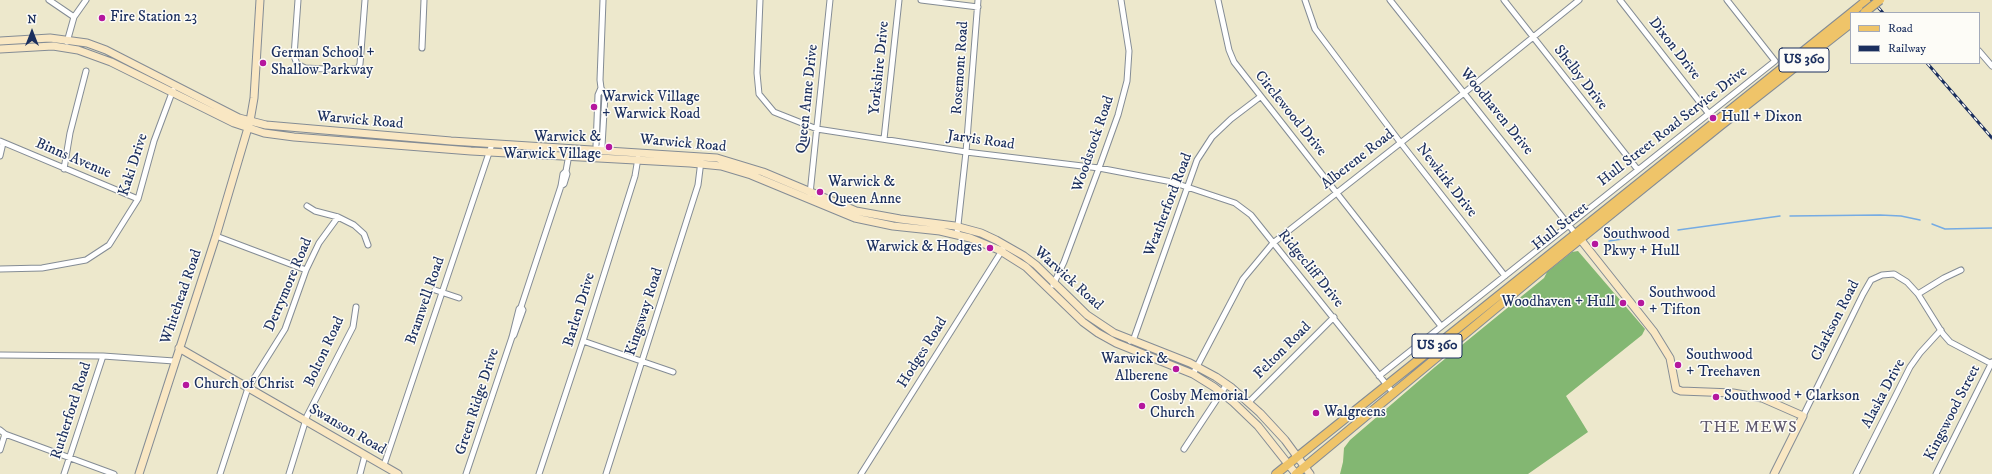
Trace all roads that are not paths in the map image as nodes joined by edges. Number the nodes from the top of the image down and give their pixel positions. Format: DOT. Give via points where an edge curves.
graph roads {
  1 [pos="49,0"];
  2 [pos="86,0"];
  3 [pos="260,0"];
  4 [pos="298,0"];
  5 [pos="365,0"];
  6 [pos="424,0"];
  7 [pos="603,0"];
  8 [pos="760,0"];
  9 [pos="830,0"];
  10 [pos="899,0"];
  11 [pos="921,0"];
  12 [pos="978,0"];
  13 [pos="1121,0"];
  14 [pos="1218,0"];
  15 [pos="1305,0"];
  16 [pos="1390,0"];
  17 [pos="1504,0"];
  18 [pos="1579,0"];
  19 [pos="1620,0"];
  20 [pos="1727,0"];
  21 [pos="1867,0"];
  22 [pos="1880,0"];
  23 [pos="978,7"];
  24 [pos="1863,10"];
  25 [pos="1850,14"];
  26 [pos="74,17"];
  27 [pos="1850,24"];
  28 [pos="1532,36"];
  29 [pos="68,39"];
  30 [pos="0,41"];
  31 [pos="66,47"];
  32 [pos="422,48"];
  33 [pos="0,49"];
  34 [pos="1980,52"];
  35 [pos="1992,66"];
  36 [pos="86,71"];
  37 [pos="174,89"];
  38 [pos="1464,93"];
  39 [pos="1260,97"];
  40 [pos="1709,114"];
  41 [pos="249,125"];
  42 [pos="817,129"];
  43 [pos="884,139"];
  44 [pos="1,142"];
  45 [pos="1400,142"];
  46 [pos="492,144"];
  47 [pos="490,152"];
  48 [pos="966,152"];
  49 [pos="569,153"];
  50 [pos="598,155"];
  51 [pos="0,156"];
  52 [pos="701,156"];
  53 [pos="639,157"];
  54 [pos="701,164"];
  55 [pos="1099,168"];
  56 [pos="64,169"];
  57 [pos="1638,170"];
  58 [pos="1186,187"];
  59 [pos="810,192"];
  60 [pos="1337,192"];
  61 [pos="138,199"];
  62 [pos="809,200"];
  63 [pos="307,206"];
  64 [pos="338,218"];
  65 [pos="1569,225"];
  66 [pos="958,226"];
  67 [pos="957,234"];
  68 [pos="216,236"];
  69 [pos="1578,237"];
  70 [pos="1273,244"];
  71 [pos="368,245"];
  72 [pos="1003,248"];
  73 [pos="0,269"];
  74 [pos="306,270"];
  75 [pos="1961,270"];
  76 [pos="1505,276"];
  77 [pos="1054,283"];
  78 [pos="435,290"];
  79 [pos="1050,290"];
  80 [pos="442,292"];
  81 [pos="1918,294"];
  82 [pos="459,298"];
  83 [pos="356,307"];
  84 [pos="1334,317"];
  85 [pos="1441,326"];
  86 [pos="1941,330"];
  87 [pos="583,341"];
  88 [pos="1130,341"];
  89 [pos="179,348"];
  90 [pos="0,355"];
  91 [pos="103,356"];
  92 [pos="174,361"];
  93 [pos="642,362"];
  94 [pos="1992,364"];
  95 [pos="1197,367"];
  96 [pos="673,372"];
  97 [pos="1193,374"];
  98 [pos="1379,376"];
  99 [pos="1227,384"];
  100 [pos="1387,386"];
  101 [pos="248,388"];
  102 [pos="1222,393"];
  103 [pos="1394,394"];
  104 [pos="1249,402"];
  105 [pos="1803,416"];
  106 [pos="305,421"];
  107 [pos="0,430"];
  108 [pos="5,434"];
  109 [pos="1184,449"];
  110 [pos="0,450"];
  111 [pos="365,455"];
  112 [pos="1298,457"];
  113 [pos="70,459"];
  114 [pos="1289,464"];
  115 [pos="384,465"];
  116 [pos="1305,467"];
  117 [pos="64,474"];
  118 [pos="114,474"];
  119 [pos="139,474"];
  120 [pos="220,474"];
  121 [pos="289,474"];
  122 [pos="360,474"];
  123 [pos="398,474"];
  124 [pos="466,474"];
  125 [pos="539,474"];
  126 [pos="606,474"];
  127 [pos="861,474"];
  128 [pos="1276,474"];
  129 [pos="1296,474"];
  130 [pos="1310,474"];
  131 [pos="1774,474"];
  132 [pos="1856,474"];
  133 [pos="1936,474"];
  1 -- 26 [label="street"];
  2 -- 26 [label="street"];
  3 -- 41 [label="main road, Whitehead Road" via="254,98"];
  4 -- 5 [label="street" via="294,56 297,64 305,68 346,70 358,68 360,64"];
  6 -- 32 [label="street"];
  7 -- 50 [label="street" via="601,88 598,95 596,145"];
  8 -- 42 [label="street, Jarvis Road" via="756,73 759,94 774,112"];
  9 -- 42 [label="street, Queen Anne Drive"];
  10 -- 43 [label="street, Yorkshire Drive"];
  11 -- 23 [label="street"];
  12 -- 23 [label="street, Rosemont Road"];
  13 -- 55 [label="street, Woodstock Road" via="1129,51 1127,81"];
  14 -- 39 [label="street, Circlewood Drive" via="1234,62"];
  15 -- 45 [label="street, Newkirk Drive" via="1315,29"];
  16 -- 38 [label="street, Woodhaven Drive"];
  17 -- 28 [label="street, Shelby Drive"];
  18 -- 28 [label="street, Alberene Road"];
  19 -- 40 [label="street, Dixon Drive"];
  20 -- 40 [label="street, Hull Street Road Service Drive" via="1775,61"];
  21 -- 24 [label="main road, Hull Street / US 360"];
  22 -- 24 [label="main road, Hull Street / US 360, bridge"];
  23 -- 48 [label="street, Rosemont Road"];
  25 -- 69 [label="main road, Hull Street / US 360"];
  26 -- 29 [label="street"];
  27 -- 69 [label="main road, Hull Street / US 360"];
  28 -- 38 [label="street, Alberene Road"];
  28 -- 57 [label="street, Shelby Drive"];
  29 -- 30 [label="main road, Warwick Road"];
  29 -- 31 [label="street"];
  29 -- 37 [label="main road, Warwick Road" via="106,50"];
  31 -- 33 [label="main road, Warwick Road"];
  31 -- 37 [label="main road, Warwick Road" via="111,62"];
  34 -- 35 [label="street"];
  36 -- 56 [label="street" via="70,133"];
  37 -- 41 [label="main road, Warwick Road"];
  37 -- 61 [label="street, Kaki Drive" via="154,141"];
  38 -- 45 [label="street, Alberene Road"];
  38 -- 65 [label="street, Woodhaven Drive"];
  39 -- 58 [label="street, Weatherford Road" via="1212,137 1197,160"];
  39 -- 60 [label="street, Circlewood Drive"];
  40 -- 57 [label="street, Hull Street Road Service Drive"];
  41 -- 46 [label="main road, Warwick Road"];
  41 -- 47 [label="main road, Warwick Road" via="294,137"];
  41 -- 68 [label="main road, Whitehead Road"];
  42 -- 43 [label="street, Jarvis Road"];
  42 -- 59 [label="street, Queen Anne Drive"];
  43 -- 48 [label="street, Jarvis Road"];
  44 -- 51 [label="street"];
  44 -- 56 [label="street, Binns Avenue"];
  45 -- 60 [label="street, Alberene Road"];
  45 -- 76 [label="street, Newkirk Drive"];
  46 -- 47 [label="street, Bramwell Road"];
  46 -- 49 [label="main road, Warwick Road"];
  47 -- 49 [label="main road, Warwick Road"];
  47 -- 80 [label="street, Bramwell Road"];
  48 -- 55 [label="street, Jarvis Road"];
  48 -- 66 [label="street, Rosemont Road"];
  49 -- 50 [label="main road, Warwick Road"];
  49 -- 124 [label="street, Green Ridge Drive" via="566,171 521,307 523,310"];
  50 -- 53 [label="main road, Warwick Road"];
  52 -- 53 [label="main road, Warwick Road"];
  52 -- 54 [label="street, Kingsway Road"];
  52 -- 59 [label="main road, Warwick Road" via="747,166"];
  53 -- 54 [label="main road, Warwick Road"];
  53 -- 87 [label="street, Barlen Drive"];
  54 -- 62 [label="main road, Warwick Road" via="736,170"];
  54 -- 93 [label="street, Kingsway Road" via="698,185"];
  55 -- 58 [label="street, Jarvis Road"];
  55 -- 77 [label="street, Woodstock Road"];
  56 -- 61 [label="street, Binns Avenue"];
  57 -- 65 [label="street, Hull Street Road Service Drive"];
  58 -- 70 [label="street, Ridgecliff Drive" via="1244,209"];
  58 -- 88 [label="street, Weatherford Road" via="1134,338"];
  59 -- 62 [label="street, Queen Anne Drive"];
  59 -- 66 [label="main road, Warwick Road" via="841,206 872,214"];
  60 -- 70 [label="street, Alberene Road"];
  60 -- 85 [label="street, Circlewood Drive"];
  61 -- 73 [label="street, Kaki Drive" via="109,244 86,260 42,268"];
  62 -- 67 [label="main road, Warwick Road" via="870,222"];
  63 -- 64 [label="street"];
  64 -- 71 [label="street" via="360,229"];
  64 -- 74 [label="street, Derrymore Road" via="319,243"];
  65 -- 69 [label="street, Woodhaven Drive"];
  65 -- 76 [label="street, Hull Street Road Service Drive"];
  66 -- 67 [label="street, Rosemont Road"];
  66 -- 72 [label="main road, Warwick Road" via="981,233"];
  67 -- 72 [label="main road, Warwick Road"];
  68 -- 74 [label="street"];
  68 -- 89 [label="main road, Whitehead Road"];
  69 -- 100 [label="main road, Hull Street / US 360"];
  69 -- 103 [label="main road, Hull Street / US 360"];
  69 -- 105 [label="main road" via="1628,297 1662,344 1670,358 1676,389 1762,398"];
  70 -- 84 [label="street, Ridgecliff Drive"];
  70 -- 95 [label="street, Alberene Road" via="1243,279"];
  72 -- 77 [label="main road, Warwick Road" via="1032,262"];
  72 -- 79 [label="main road, Warwick Road"];
  72 -- 127 [label="street, Hodges Road"];
  74 -- 101 [label="street, Derrymore Road" via="285,329"];
  75 -- 81 [label="street"];
  76 -- 85 [label="street, Hull Street Road Service Drive"];
  77 -- 79 [label="street, Woodstock Road"];
  77 -- 88 [label="main road, Warwick Road" via="1087,316"];
  78 -- 80 [label="street"];
  79 -- 97 [label="main road, Warwick Road" via="1098,333 1116,343"];
  80 -- 82 [label="street"];
  80 -- 115 [label="street, Bramwell Road"];
  81 -- 86 [label="street, Clarkson Road"];
  81 -- 105 [label="street, Clarkson Road" via="1907,282 1894,274 1882,275 1871,280"];
  83 -- 106 [label="street, Bolton Road" via="353,327"];
  84 -- 98 [label="street, Ridgecliff Drive"];
  84 -- 104 [label="street, Felton Road"];
  85 -- 98 [label="street, Hull Street Road Service Drive"];
  86 -- 94 [label="street, Clarkson Road" via="1950,342"];
  86 -- 132 [label="street, Alaska Drive" via="1910,367"];
  87 -- 93 [label="street"];
  87 -- 125 [label="street, Barlen Drive"];
  88 -- 95 [label="main road, Warwick Road"];
  89 -- 92 [label="main road, Whitehead Road"];
  89 -- 101 [label="main road, Swanson Road"];
  90 -- 91 [label="street"];
  91 -- 92 [label="street"];
  91 -- 113 [label="street, Rutherford Road"];
  92 -- 119 [label="main road, Whitehead Road"];
  93 -- 96 [label="street"];
  93 -- 126 [label="street, Kingsway Road"];
  94 -- 133 [label="street, Kingswood Street"];
  95 -- 97 [label="street, Alberene Road"];
  95 -- 99 [label="main road, Warwick Road"];
  97 -- 102 [label="main road, Warwick Road"];
  98 -- 100 [label="street, Ridgecliff Drive"];
  99 -- 102 [label="street"];
  99 -- 104 [label="main road, Warwick Road"];
  100 -- 103 [label="street, Ridgecliff Drive"];
  100 -- 112 [label="main road, Hull Street / US 360"];
  101 -- 106 [label="main road, Swanson Road"];
  101 -- 120 [label="street, Derrymore Road"];
  102 -- 109 [label="street"];
  102 -- 114 [label="main road, Warwick Road" via="1258,426"];
  103 -- 116 [label="main road, US 360"];
  104 -- 112 [label="main road, Warwick Road"];
  105 -- 131 [label="main road, Clarkson Road"];
  106 -- 111 [label="main road, Swanson Road"];
  106 -- 121 [label="street, Bolton Road"];
  107 -- 108 [label="street"];
  108 -- 110 [label="street"];
  108 -- 113 [label="street"];
  111 -- 115 [label="main road, Swanson Road"];
  111 -- 122 [label="street"];
  112 -- 114 [label="main road, Hull Street / US 360"];
  112 -- 116 [label="main road, Warwick Road"];
  113 -- 117 [label="street, Rutherford Road"];
  113 -- 118 [label="street"];
  114 -- 128 [label="main road, US 360"];
  114 -- 129 [label="main road, Warwick Road"];
  115 -- 123 [label="main road, Swanson Road"];
  116 -- 129 [label="main road, US 360"];
  116 -- 130 [label="main road, Warwick Road"];
}
